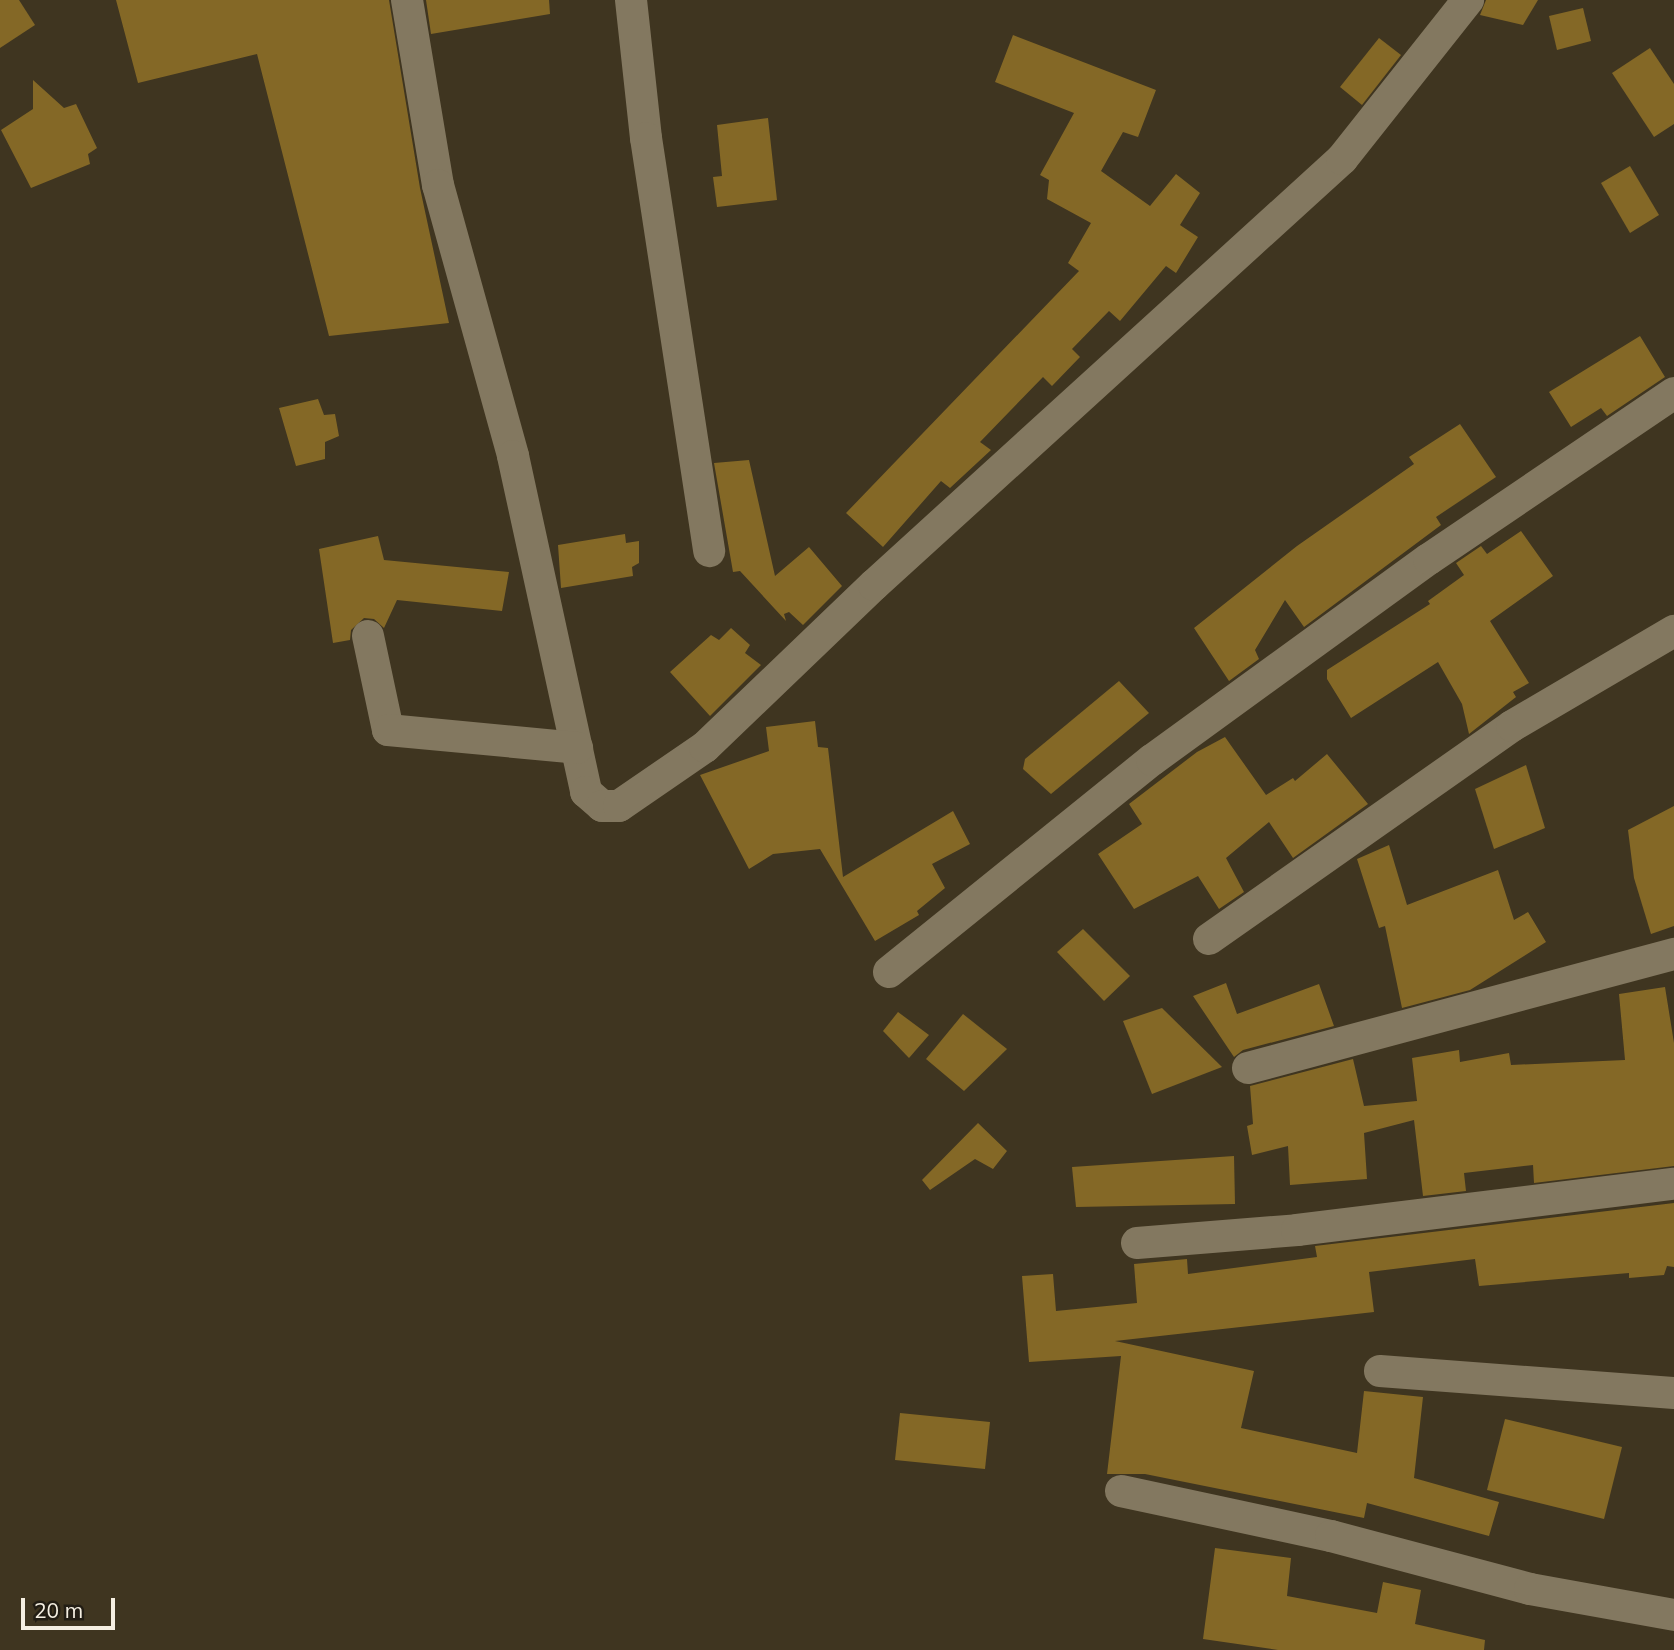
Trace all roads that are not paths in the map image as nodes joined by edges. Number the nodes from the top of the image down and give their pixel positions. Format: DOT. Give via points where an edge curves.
graph roads {
  1 [pos="407,0"];
  2 [pos="631,0"];
  3 [pos="1468,0"];
  4 [pos="1674,393"];
  5 [pos="709,551"];
  6 [pos="1674,631"];
  7 [pos="368,636"];
  8 [pos="578,748"];
  9 [pos="1209,939"];
  10 [pos="1674,954"];
  11 [pos="889,972"];
  12 [pos="1248,1068"];
  13 [pos="1674,1184"];
  14 [pos="1137,1243"];
  15 [pos="1380,1371"];
  16 [pos="1674,1393"];
  17 [pos="1122,1491"];
  18 [pos="1674,1615"];
  1 -- 8 [label="street" via="438,185 513,456"];
  2 -- 5 [label="street" via="646,138"];
  3 -- 8 [label="street" via="1342,159 874,584 705,747 618,806 602,806 586,792"];
  4 -- 11 [label="street" via="1429,559 1152,760"];
  6 -- 9 [label="street" via="1512,726"];
  7 -- 8 [label="street" via="388,730"];
  10 -- 12 [label="street"];
  13 -- 14 [label="street" via="1297,1230"];
  15 -- 16 [label="street"];
  17 -- 18 [label="street" via="1331,1536 1530,1589"];
}
